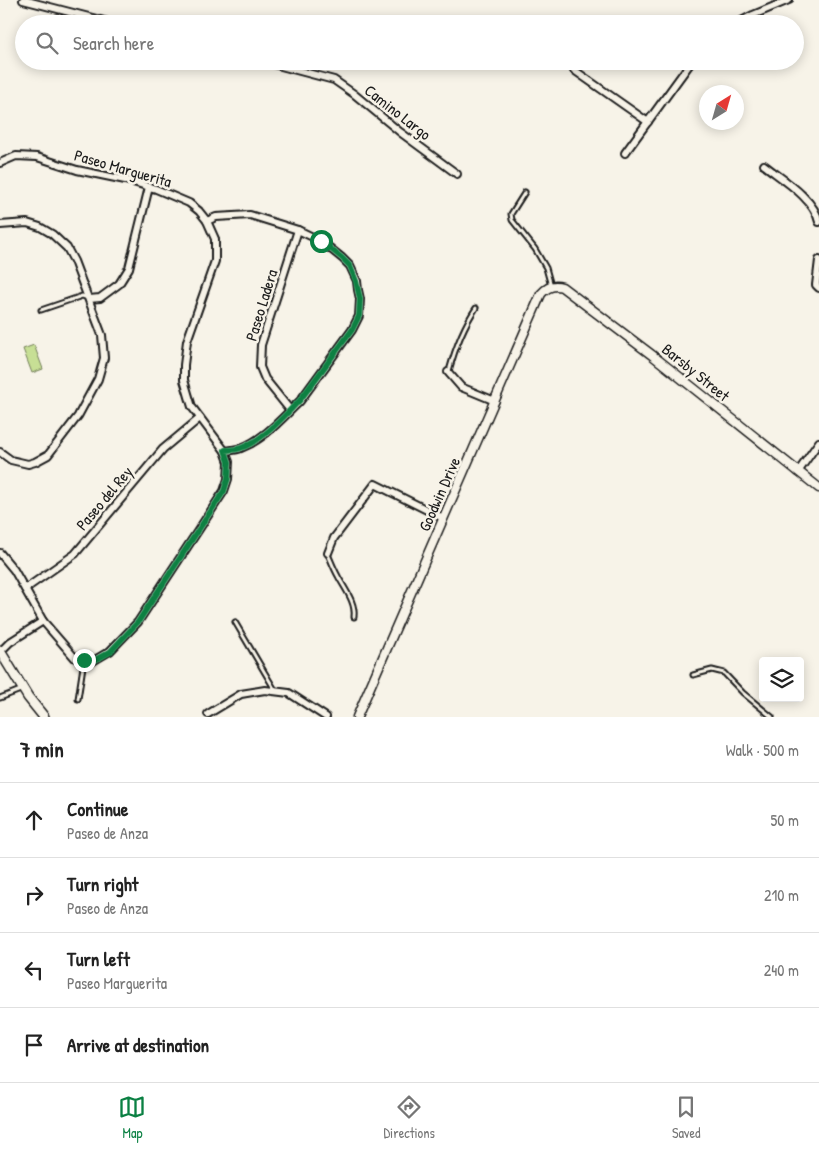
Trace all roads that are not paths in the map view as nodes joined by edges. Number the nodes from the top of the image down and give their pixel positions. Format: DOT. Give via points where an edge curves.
graph roads {
  1 [pos="23,0"];
  2 [pos="789,0"];
  3 [pos="81,15"];
  4 [pos="751,15"];
  5 [pos="296,70"];
  6 [pos="574,70"];
  7 [pos="686,70"];
  8 [pos="648,122"];
  9 [pos="625,153"];
  10 [pos="0,163"];
  11 [pos="764,165"];
  12 [pos="457,174"];
  13 [pos="149,186"];
  14 [pos="525,192"];
  15 [pos="207,221"];
  16 [pos="819,222"];
  17 [pos="0,225"];
  18 [pos="298,230"];
  19 [pos="819,260"];
  20 [pos="551,286"];
  21 [pos="819,288"];
  22 [pos="90,299"];
  23 [pos="476,308"];
  24 [pos="41,310"];
  25 [pos="448,372"];
  26 [pos="494,402"];
  27 [pos="290,410"];
  28 [pos="200,418"];
  29 [pos="819,442"];
  30 [pos="225,450"];
  31 [pos="0,452"];
  32 [pos="798,472"];
  33 [pos="819,488"];
  34 [pos="443,518"];
  35 [pos="0,553"];
  36 [pos="328,553"];
  37 [pos="25,589"];
  38 [pos="354,616"];
  39 [pos="42,621"];
  40 [pos="235,622"];
  41 [pos="0,651"];
  42 [pos="84,660"];
  43 [pos="693,675"];
  44 [pos="23,689"];
  45 [pos="274,690"];
  46 [pos="0,698"];
  47 [pos="78,699"];
  48 [pos="208,714"];
  49 [pos="44,717"];
  50 [pos="326,717"];
  51 [pos="357,717"];
  52 [pos="772,717"];
  1 -- 3 [label="street"];
  2 -- 4 [label="street"];
  5 -- 12 [label="street, Camino Largo" via="334,80"];
  6 -- 8 [label="street"];
  7 -- 8 [label="street"];
  8 -- 9 [label="street"];
  10 -- 13 [label="street, Paseo Marguerita" via="16,156 37,157 77,170"];
  11 -- 16 [label="street" via="804,196"];
  13 -- 15 [label="street, Paseo Marguerita" via="190,203"];
  13 -- 22 [label="street" via="129,268 119,284 100,298"];
  14 -- 20 [label="lane" via="511,214 512,220 535,248"];
  15 -- 18 [label="street" via="216,217 250,215"];
  15 -- 28 [label="street, Paseo Marguerita" via="215,238 215,261 187,341 184,365 184,380 192,407"];
  17 -- 22 [label="street" via="27,223 52,234 67,248"];
  18 -- 27 [label="street, Paseo Ladera" via="261,345 260,360 266,380"];
  18 -- 27 [label="street" via="321,241 350,266 360,299 359,316 352,330"];
  19 -- 21 [label="street" via="816,285"];
  20 -- 26 [label="street, Goodwin Drive" via="541,294"];
  20 -- 32 [label="street, Barsby Street" via="562,288 652,355"];
  22 -- 24 [label="lane" via="82,296"];
  22 -- 31 [label="street" via="102,335 104,358 98,379 78,416 48,455 35,462 28,464 11,460"];
  23 -- 25 [label="lane" via="466,322"];
  25 -- 26 [label="street" via="461,387"];
  26 -- 34 [label="street, Goodwin Drive"];
  27 -- 30 [label="street" via="256,440 240,449"];
  28 -- 30 [label="street, Paseo Marguerita"];
  28 -- 37 [label="street, Paseo del Rey" via="163,449 75,554"];
  29 -- 32 [label="street"];
  30 -- 42 [label="street" via="229,462 224,491 138,622 110,652 93,661"];
  32 -- 33 [label="street, Barsby Street"];
  34 -- 36 [label="street" via="376,484 334,538"];
  34 -- 51 [label="street, Goodwin Drive"];
  35 -- 37 [label="street"];
  36 -- 38 [label="lane" via="352,604"];
  37 -- 39 [label="street"];
  39 -- 41 [label="street"];
  39 -- 42 [label="street" via="75,658"];
  40 -- 45 [label="lane"];
  41 -- 44 [label="main road"];
  42 -- 47 [label="lane"];
  43 -- 52 [label="lane" via="712,670 724,673"];
  44 -- 46 [label="lane"];
  44 -- 49 [label="main road"];
  45 -- 48 [label="street" via="241,694"];
  45 -- 50 [label="street" via="289,693"];
}
